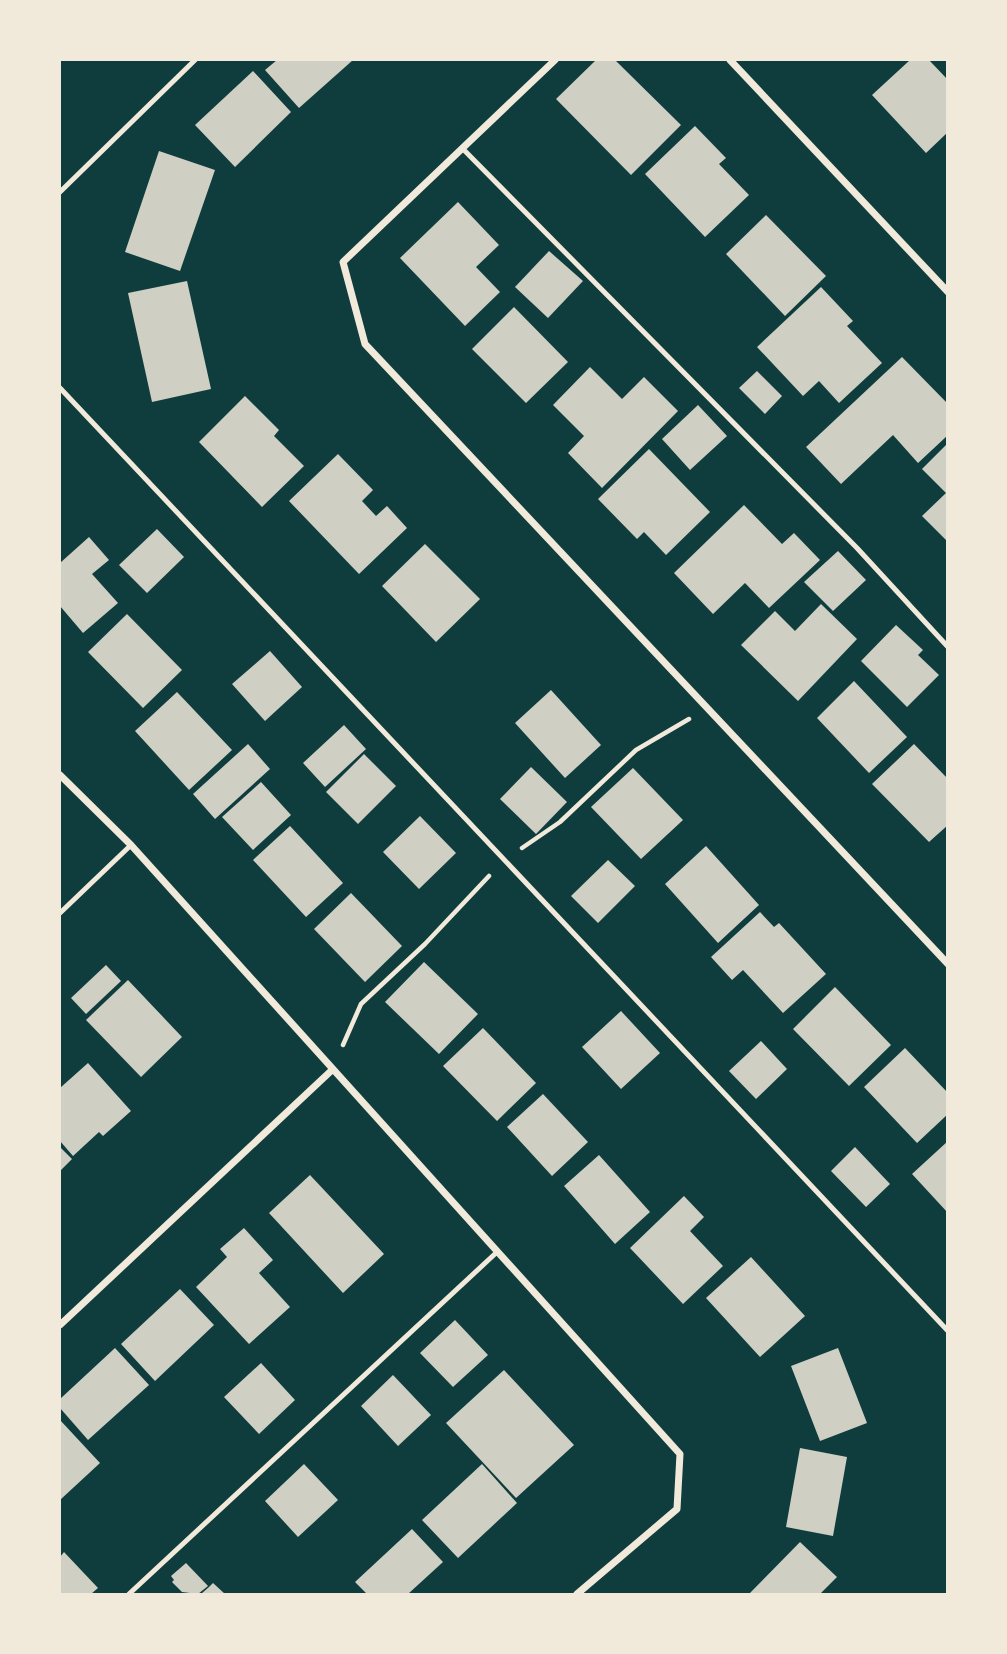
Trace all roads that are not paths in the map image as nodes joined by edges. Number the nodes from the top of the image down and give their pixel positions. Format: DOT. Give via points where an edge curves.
graph roads {
  1 [pos="195,60"];
  2 [pos="555,60"];
  3 [pos="730,60"];
  4 [pos="462,148"];
  5 [pos="60,192"];
  6 [pos="947,292"];
  7 [pos="60,388"];
  8 [pos="947,648"];
  9 [pos="60,775"];
  10 [pos="131,845"];
  11 [pos="60,913"];
  12 [pos="947,964"];
  13 [pos="332,1070"];
  14 [pos="497,1252"];
  15 [pos="60,1325"];
  16 [pos="947,1331"];
  17 [pos="129,1594"];
  18 [pos="577,1594"];
  1 -- 5 [label="lane"];
  2 -- 4 [label="street"];
  3 -- 6 [label="street"];
  4 -- 8 [label="lane" via="857,548"];
  4 -- 12 [label="street" via="343,262 365,344"];
  7 -- 16 [label="lane"];
  9 -- 10 [label="street"];
  10 -- 11 [label="lane"];
  10 -- 13 [label="street"];
  13 -- 14 [label="street"];
  13 -- 15 [label="street"];
  14 -- 17 [label="lane"];
  14 -- 18 [label="street" via="680,1454 677,1509"];
}
